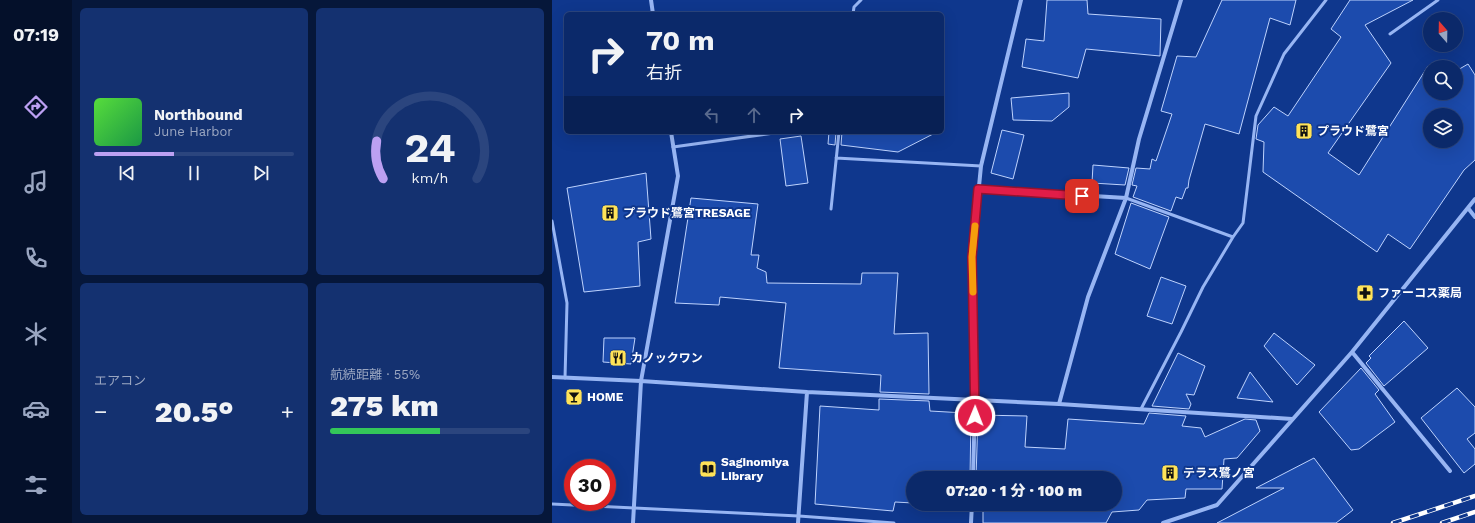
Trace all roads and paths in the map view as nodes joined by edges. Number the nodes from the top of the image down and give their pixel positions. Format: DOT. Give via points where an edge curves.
graph roads {
  1 [pos="651,0"];
  2 [pos="861,0"];
  3 [pos="1021,0"];
  4 [pos="1181,0"];
  5 [pos="1326,0"];
  6 [pos="1438,0"];
  7 [pos="653,12"];
  8 [pos="853,12"];
  9 [pos="1390,34"];
  10 [pos="671,134"];
  11 [pos="767,134"];
  12 [pos="839,134"];
  13 [pos="673,147"];
  14 [pos="836,158"];
  15 [pos="981,166"];
  16 [pos="978,189"];
  17 [pos="1126,198"];
  18 [pos="1475,199"];
  19 [pos="1468,208"];
  20 [pos="831,209"];
  21 [pos="1475,217"];
  22 [pos="552,221"];
  23 [pos="1233,237"];
  24 [pos="1352,352"];
  25 [pos="552,377"];
  26 [pos="565,378"];
  27 [pos="640,381"];
  28 [pos="807,392"];
  29 [pos="976,400"];
  30 [pos="1059,404"];
  31 [pos="1140,409"];
  32 [pos="1292,419"];
  33 [pos="973,471"];
  34 [pos="1450,471"];
  35 [pos="552,504"];
  36 [pos="634,509"];
  37 [pos="971,511"];
  38 [pos="799,516"];
  39 [pos="633,523"];
  40 [pos="798,523"];
  41 [pos="894,523"];
  42 [pos="970,523"];
  43 [pos="1163,523"];
  1 -- 7 [label="street"];
  2 -- 8 [label="lane" via="854,6"];
  3 -- 15 [label="street"];
  4 -- 17 [label="street" via="1139,139"];
  5 -- 23 [label="lane" via="1284,54 1256,116 1243,223"];
  6 -- 9 [label="lane"];
  10 -- 13 [label="street"];
  11 -- 13 [label="lane"];
  12 -- 14 [label="lane"];
  13 -- 27 [label="street" via="678,176"];
  14 -- 15 [label="lane"];
  14 -- 20 [label="lane"];
  15 -- 16 [label="street"];
  16 -- 17 [label="street"];
  16 -- 29 [label="street" via="972,257"];
  17 -- 23 [label="lane"];
  17 -- 30 [label="street" via="1088,297"];
  18 -- 19 [label="street"];
  19 -- 21 [label="street"];
  19 -- 24 [label="street"];
  22 -- 26 [label="lane" via="567,303"];
  23 -- 31 [label="lane" via="1203,287"];
  24 -- 32 [label="street"];
  24 -- 34 [label="street"];
  25 -- 26 [label="street"];
  26 -- 27 [label="street"];
  27 -- 28 [label="street"];
  27 -- 36 [label="street"];
  28 -- 29 [label="street"];
  28 -- 38 [label="street"];
  29 -- 30 [label="street"];
  29 -- 33 [label="street"];
  30 -- 31 [label="street"];
  31 -- 32 [label="street"];
  32 -- 43 [label="street" via="1217,505"];
  35 -- 36 [label="lane"];
  36 -- 38 [label="lane"];
  36 -- 39 [label="street"];
  37 -- 42 [label="street"];
  38 -- 40 [label="street"];
  38 -- 41 [label="lane"];
}
